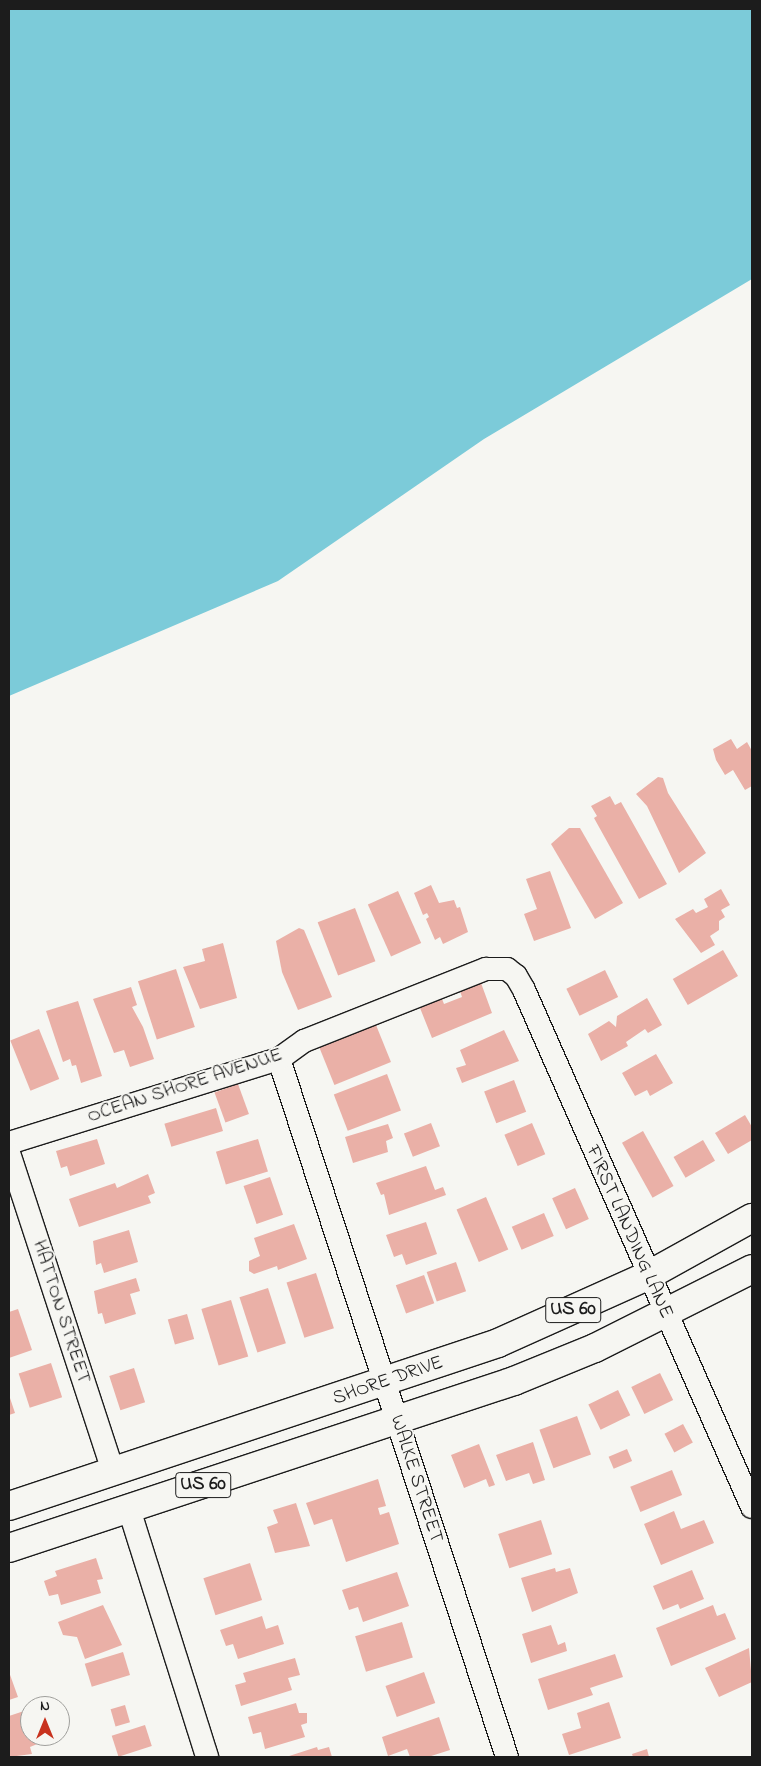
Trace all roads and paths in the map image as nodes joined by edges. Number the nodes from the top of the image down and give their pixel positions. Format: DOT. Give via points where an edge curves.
graph roads {
  1 [pos="498,967"];
  2 [pos="279,1059"];
  3 [pos="9,1143"];
  4 [pos="9,1153"];
  5 [pos="752,1218"];
  6 [pos="752,1269"];
  7 [pos="649,1276"];
  8 [pos="666,1314"];
  9 [pos="385,1383"];
  10 [pos="398,1423"];
  11 [pos="113,1471"];
  12 [pos="9,1506"];
  13 [pos="752,1507"];
  14 [pos="129,1509"];
  15 [pos="9,1548"];
  16 [pos="207,1757"];
  17 [pos="507,1757"];
  1 -- 2 [label="street, OCEAN SHORE AVENUE" via="304,1041"];
  1 -- 7 [label="street, FIRST LANDING LANE" via="516,976 524,990"];
  2 -- 3 [label="street, OCEAN SHORE AVENUE"];
  2 -- 9 [label="street, WALKE STREET"];
  4 -- 11 [label="street, HATTON STREET"];
  5 -- 7 [label="highway, SHORE DRIVE / US 60"];
  6 -- 8 [label="highway, SHORE DRIVE / US 60"];
  7 -- 8 [label="street, FIRST LANDING LANE"];
  7 -- 9 [label="highway, SHORE DRIVE / US 60" via="498,1343"];
  8 -- 10 [label="highway, SHORE DRIVE / US 60" via="526,1377"];
  8 -- 13 [label="street, FIRST LANDING LANE"];
  9 -- 10 [label="street, WALKE STREET"];
  9 -- 11 [label="highway, SHORE DRIVE / US 60"];
  10 -- 14 [label="highway, SHORE DRIVE / US 60"];
  10 -- 17 [label="street, WALKE STREET"];
  11 -- 12 [label="highway, SHORE DRIVE / US 60"];
  14 -- 15 [label="highway, SHORE DRIVE / US 60"];
  14 -- 16 [label="street"];
}
